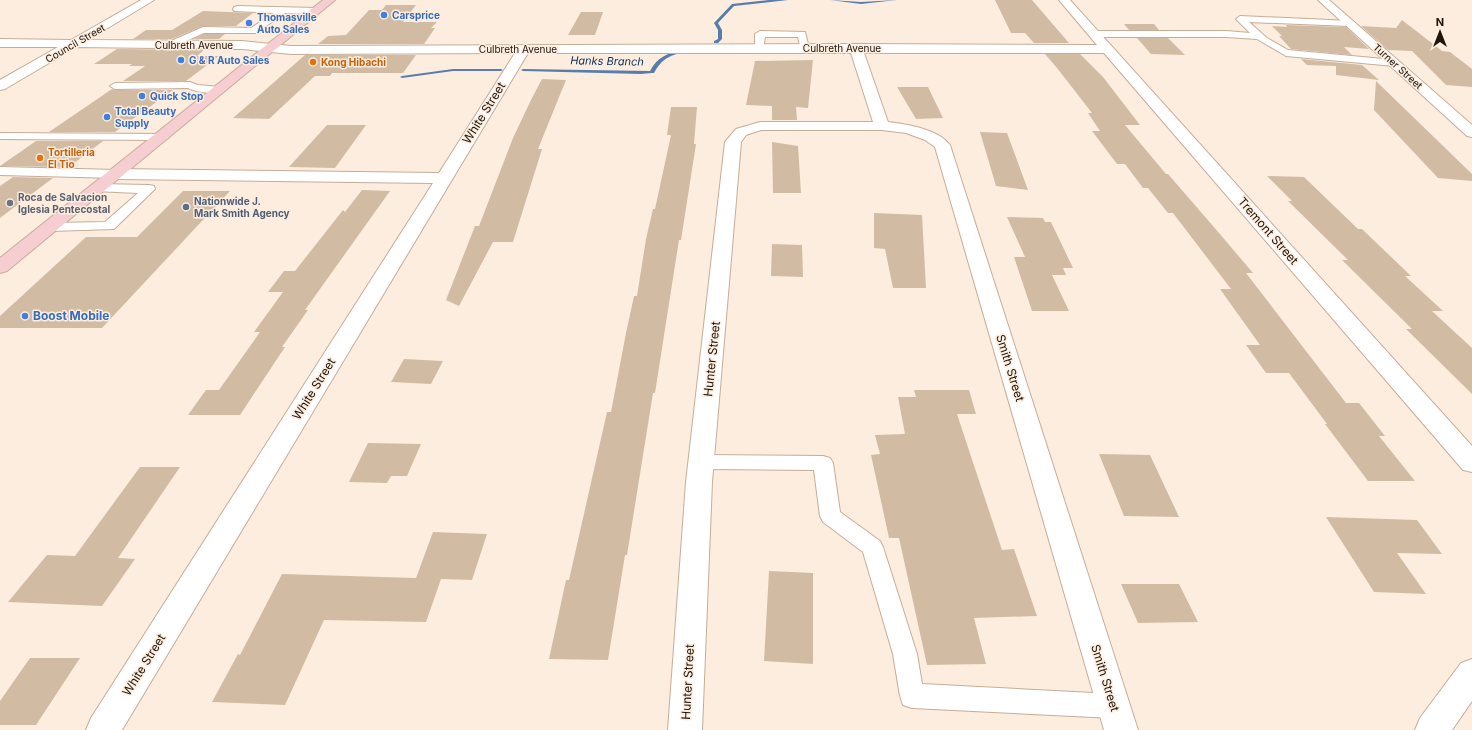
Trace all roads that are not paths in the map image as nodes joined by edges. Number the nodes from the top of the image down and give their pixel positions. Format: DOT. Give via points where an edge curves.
graph roads {
  1 [pos="149,0"];
  2 [pos="330,0"];
  3 [pos="1064,0"];
  4 [pos="1323,0"];
  5 [pos="237,9"];
  6 [pos="282,11"];
  7 [pos="316,11"];
  8 [pos="1349,23"];
  9 [pos="253,31"];
  10 [pos="1095,34"];
  11 [pos="1258,36"];
  12 [pos="0,43"];
  13 [pos="74,44"];
  14 [pos="172,44"];
  15 [pos="233,45"];
  16 [pos="270,48"];
  17 [pos="524,48"];
  18 [pos="856,48"];
  19 [pos="1108,48"];
  20 [pos="1394,63"];
  21 [pos="0,86"];
  22 [pos="115,86"];
  23 [pos="220,90"];
  24 [pos="882,126"];
  25 [pos="1472,133"];
  26 [pos="0,136"];
  27 [pos="18,136"];
  28 [pos="163,137"];
  29 [pos="0,148"];
  30 [pos="0,171"];
  31 [pos="117,174"];
  32 [pos="443,178"];
  33 [pos="99,188"];
  34 [pos="51,227"];
  35 [pos="0,267"];
  36 [pos="702,462"];
  37 [pos="1472,463"];
  38 [pos="1472,674"];
  39 [pos="1114,706"];
  40 [pos="104,730"];
  41 [pos="686,730"];
  42 [pos="1121,730"];
  43 [pos="1432,730"];
  1 -- 13 [label="street, Council Street"];
  2 -- 7 [label="main road"];
  3 -- 10 [label="street, Tremont Street"];
  4 -- 8 [label="street, Turner Street"];
  5 -- 6 [label="lane"];
  6 -- 7 [label="lane"];
  6 -- 9 [label="lane"];
  7 -- 16 [label="main road"];
  8 -- 11 [label="lane" via="1240,19"];
  8 -- 20 [label="street, Turner Street"];
  9 -- 14 [label="lane" via="204,30"];
  9 -- 15 [label="lane"];
  10 -- 11 [label="lane"];
  10 -- 19 [label="street, Tremont Street"];
  11 -- 20 [label="lane" via="1286,53"];
  12 -- 13 [label="street, Culbreth Avenue"];
  13 -- 14 [label="street, Culbreth Avenue"];
  13 -- 21 [label="street, Council Street"];
  14 -- 15 [label="street, Culbreth Avenue"];
  15 -- 16 [label="street, Culbreth Avenue"];
  16 -- 17 [label="street, Culbreth Avenue"];
  16 -- 23 [label="main road"];
  17 -- 18 [label="street, Culbreth Avenue"];
  17 -- 32 [label="street, White Street"];
  18 -- 19 [label="street, Culbreth Avenue"];
  18 -- 24 [label="street"];
  19 -- 37 [label="street, Tremont Street"];
  20 -- 25 [label="street, Turner Street"];
  22 -- 23 [label="lane" via="190,85"];
  23 -- 28 [label="main road"];
  24 -- 36 [label="street, Hunter Street" via="760,126 741,132 733,142"];
  24 -- 39 [label="street, Smith Street" via="908,129 930,137 942,145"];
  26 -- 27 [label="lane"];
  27 -- 28 [label="lane"];
  27 -- 29 [label="lane"];
  28 -- 31 [label="main road"];
  30 -- 31 [label="lane"];
  31 -- 32 [label="street"];
  31 -- 33 [label="main road"];
  32 -- 40 [label="street, White Street"];
  33 -- 34 [label="main road"];
  33 -- 34 [label="lane" via="149,189 109,226"];
  34 -- 35 [label="main road"];
  36 -- 39 [label="lane" via="822,463 830,516 872,547 905,654 912,696"];
  36 -- 41 [label="street, Hunter Street"];
  38 -- 43 [label="street"];
  39 -- 42 [label="street, Smith Street"];
}
